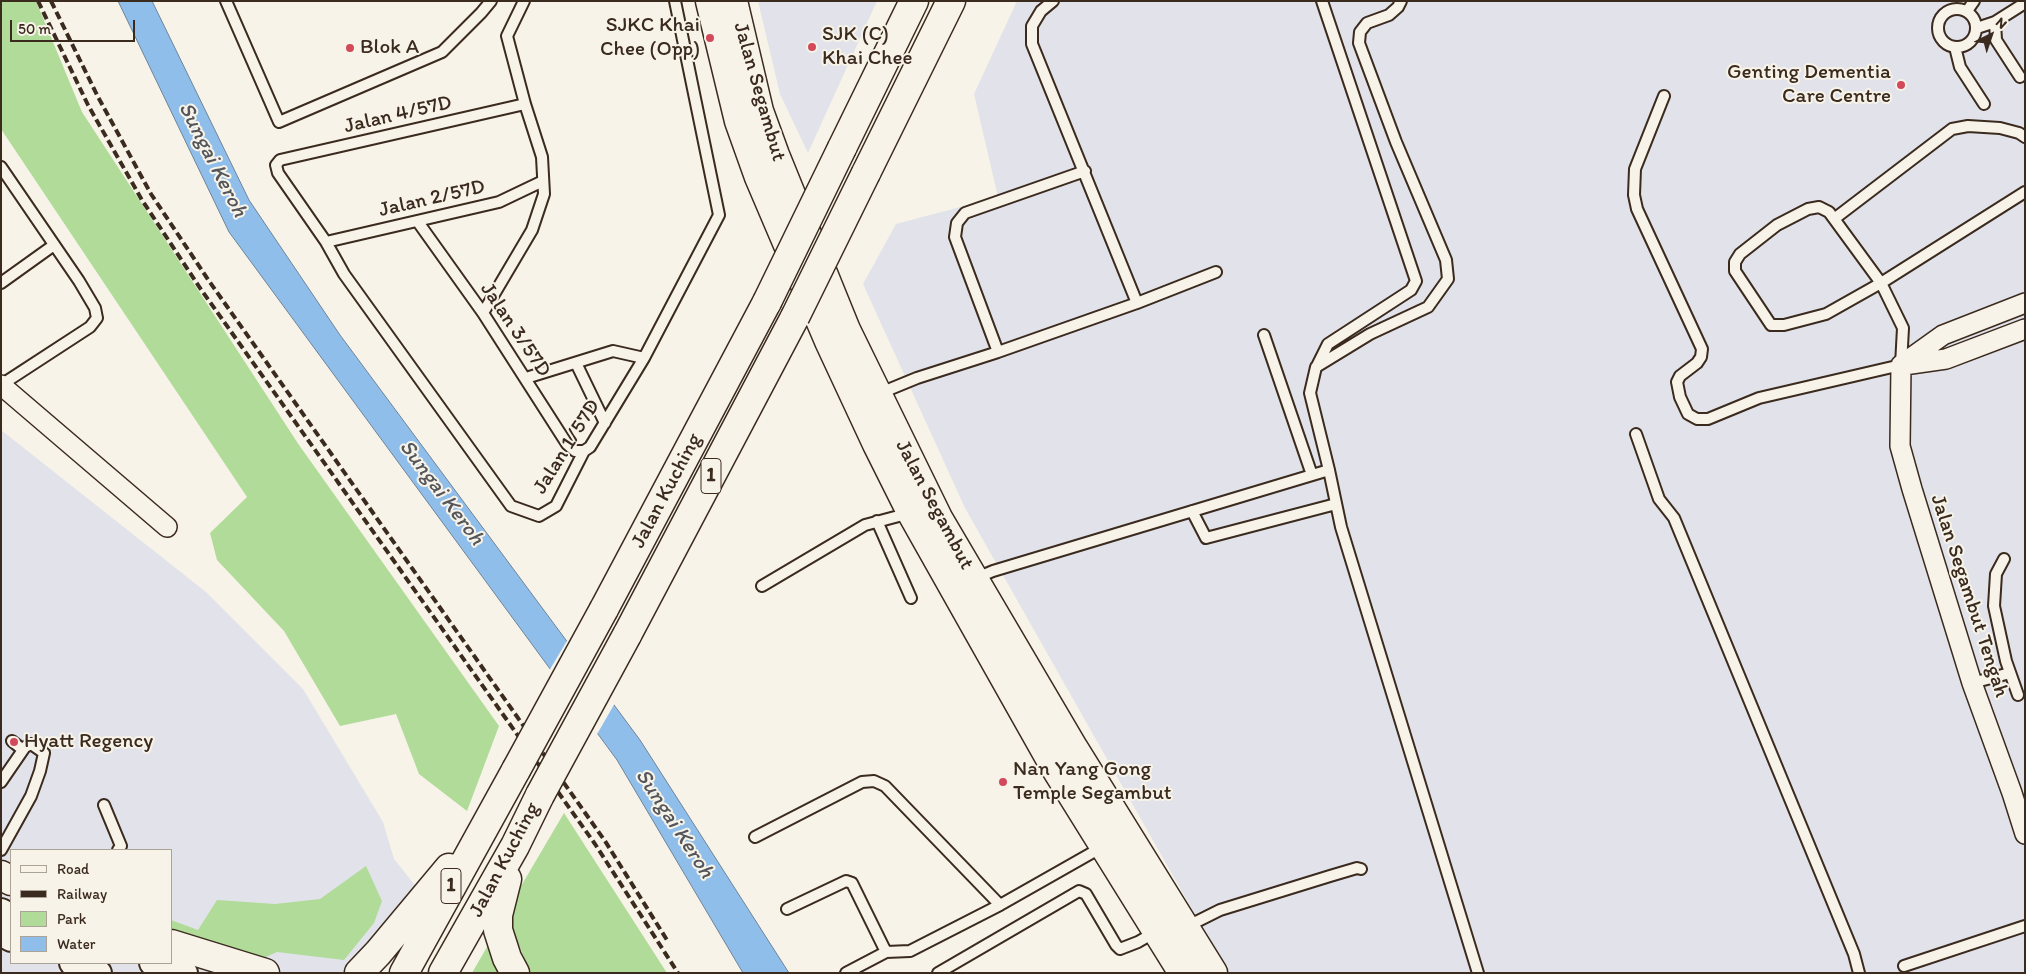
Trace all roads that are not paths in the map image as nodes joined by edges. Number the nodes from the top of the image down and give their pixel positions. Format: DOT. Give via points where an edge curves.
graph roads {
  1 [pos="226,1"];
  2 [pos="491,1"];
  3 [pos="524,1"];
  4 [pos="675,1"];
  5 [pos="710,1"];
  6 [pos="733,1"];
  7 [pos="914,1"];
  8 [pos="951,1"];
  9 [pos="1053,1"];
  10 [pos="1322,1"];
  11 [pos="1401,1"];
  12 [pos="1974,1"];
  13 [pos="2025,3"];
  14 [pos="1967,11"];
  15 [pos="1995,22"];
  16 [pos="1977,28"];
  17 [pos="1954,47"];
  18 [pos="2020,77"];
  19 [pos="1664,96"];
  20 [pos="525,104"];
  21 [pos="1984,104"];
  22 [pos="2025,137"];
  23 [pos="280,160"];
  24 [pos="1,167"];
  25 [pos="1085,171"];
  26 [pos="544,181"];
  27 [pos="2025,192"];
  28 [pos="1834,219"];
  29 [pos="418,222"];
  30 [pos="326,242"];
  31 [pos="54,245"];
  32 [pos="1216,272"];
  33 [pos="1,283"];
  34 [pos="1881,283"];
  35 [pos="1137,303"];
  36 [pos="2025,303"];
  37 [pos="483,312"];
  38 [pos="2025,329"];
  39 [pos="1264,335"];
  40 [pos="998,352"];
  41 [pos="644,358"];
  42 [pos="576,363"];
  43 [pos="1901,365"];
  44 [pos="1316,366"];
  45 [pos="526,378"];
  46 [pos="1,385"];
  47 [pos="877,394"];
  48 [pos="605,423"];
  49 [pos="1636,434"];
  50 [pos="584,451"];
  51 [pos="1329,470"];
  52 [pos="1312,475"];
  53 [pos="1336,504"];
  54 [pos="1192,511"];
  55 [pos="911,512"];
  56 [pos="878,521"];
  57 [pos="167,527"];
  58 [pos="2004,560"];
  59 [pos="974,579"];
  60 [pos="762,586"];
  61 [pos="911,598"];
  62 [pos="2010,673"];
  63 [pos="1972,684"];
  64 [pos="2018,695"];
  65 [pos="12,741"];
  66 [pos="23,750"];
  67 [pos="1,782"];
  68 [pos="2018,791"];
  69 [pos="104,804"];
  70 [pos="488,818"];
  71 [pos="2025,834"];
  72 [pos="755,837"];
  73 [pos="515,846"];
  74 [pos="1104,846"];
  75 [pos="13,849"];
  76 [pos="119,849"];
  77 [pos="10,859"];
  78 [pos="1361,869"];
  79 [pos="6,871"];
  80 [pos="1000,905"];
  81 [pos="787,909"];
  82 [pos="2025,926"];
  83 [pos="1171,934"];
  84 [pos="172,944"];
  85 [pos="886,952"];
  86 [pos="75,964"];
  87 [pos="155,964"];
  88 [pos="1904,966"];
  89 [pos="1180,971"];
  90 [pos="99,973"];
  91 [pos="185,973"];
  92 [pos="266,973"];
  93 [pos="358,973"];
  94 [pos="404,973"];
  95 [pos="444,973"];
  96 [pos="515,973"];
  97 [pos="846,973"];
  98 [pos="938,973"];
  99 [pos="1213,973"];
  100 [pos="1478,973"];
  101 [pos="1859,973"];
  1 -- 2 [label="lane" via="279,122 442,52"];
  3 -- 20 [label="lane" via="507,36"];
  4 -- 41 [label="lane, Jalan 1/57D" via="719,215"];
  5 -- 55 [label="main road, Jalan Segambut" via="739,121 759,177 829,341"];
  6 -- 47 [label="main road, Jalan Segambut" via="759,110 775,155 846,330"];
  7 -- 70 [label="main road, Jalan Kuching / 1, bridge" via="766,302 604,609"];
  8 -- 73 [label="main road, Jalan Kuching / 1, bridge" via="795,317"];
  9 -- 25 [label="lane" via="1041,11 1032,26 1032,44"];
  10 -- 44 [label="lane" via="1416,281 1411,290 1328,344"];
  11 -- 44 [label="lane" via="1389,15 1367,23 1360,32 1359,43 1446,260 1448,279 1428,307 1370,334"];
  12 -- 14 [label="lane"];
  13 -- 15 [label="lane"];
  14 -- 16 [label="lane"];
  14 -- 17 [label="lane" via="1953,9 1939,22 1939,35"];
  15 -- 16 [label="lane"];
  15 -- 18 [label="lane" via="1996,40"];
  16 -- 17 [label="lane" via="1968,45"];
  17 -- 21 [label="lane" via="1960,67"];
  19 -- 43 [label="lane" via="1635,169 1634,195 1637,209 1702,349 1697,363 1677,382 1688,414 1708,419 1759,398"];
  20 -- 23 [label="lane, Jalan 4/57D"];
  20 -- 26 [label="lane" via="542,158"];
  22 -- 28 [label="lane" via="2000,128 1968,126 1952,129"];
  23 -- 30 [label="lane, Jalan 1/57D" via="276,165 278,173"];
  24 -- 31 [label="lane"];
  25 -- 35 [label="lane"];
  25 -- 40 [label="lane" via="965,213 956,223 955,237"];
  26 -- 29 [label="lane, Jalan 2/57D" via="499,202"];
  26 -- 37 [label="lane" via="544,194 532,230"];
  27 -- 34 [label="lane"];
  28 -- 34 [label="lane"];
  28 -- 34 [label="lane" via="1819,207 1808,209 1777,225 1734,262 1735,271 1763,316 1771,325 1784,325 1826,314"];
  29 -- 30 [label="lane, Jalan 2/57D"];
  29 -- 37 [label="lane, Jalan 3/57D"];
  30 -- 50 [label="lane, Jalan 1/57D" via="344,274 511,506 539,516 556,506"];
  31 -- 33 [label="lane"];
  31 -- 46 [label="lane" via="96,308 97,318 90,327"];
  32 -- 35 [label="lane"];
  34 -- 43 [label="lane" via="1903,328"];
  35 -- 40 [label="lane"];
  36 -- 43 [label="street" via="1944,336"];
  37 -- 45 [label="lane, Jalan 3/57D"];
  38 -- 43 [label="street" via="1946,359"];
  39 -- 52 [label="lane"];
  40 -- 47 [label="lane"];
  41 -- 42 [label="lane" via="614,351"];
  41 -- 48 [label="lane, Jalan 1/57D"];
  42 -- 45 [label="lane"];
  42 -- 48 [label="lane"];
  43 -- 63 [label="street, Jalan Segambut Tengah" via="1900,446"];
  44 -- 51 [label="lane" via="1310,393"];
  45 -- 50 [label="lane, Jalan 3/57D" via="567,444 575,450"];
  46 -- 57 [label="street"];
  47 -- 59 [label="main road, Jalan Segambut" via="938,518"];
  48 -- 50 [label="lane, Jalan 1/57D"];
  49 -- 101 [label="lane" via="1659,499 1674,518 1854,954"];
  51 -- 52 [label="lane"];
  51 -- 53 [label="lane"];
  52 -- 54 [label="lane"];
  53 -- 54 [label="lane" via="1206,538"];
  53 -- 100 [label="lane" via="1346,546"];
  54 -- 59 [label="lane"];
  55 -- 56 [label="lane"];
  55 -- 74 [label="main road, Jalan Segambut" via="1053,764"];
  56 -- 60 [label="lane" via="865,525"];
  56 -- 61 [label="lane"];
  58 -- 62 [label="lane" via="1996,574 1994,606"];
  59 -- 83 [label="main road, Jalan Segambut" via="1074,749"];
  62 -- 63 [label="lane"];
  62 -- 64 [label="lane"];
  63 -- 68 [label="street, Jalan Segambut Tengah"];
  65 -- 66 [label="lane"];
  66 -- 67 [label="lane"];
  66 -- 75 [label="lane" via="31,744 44,753"];
  68 -- 71 [label="street, Jalan Segambut Tengah"];
  69 -- 76 [label="lane" via="121,846"];
  70 -- 93 [label="main road"];
  70 -- 94 [label="main road, Jalan Kuching / 1"];
  72 -- 80 [label="lane" via="862,782 874,781 885,786"];
  73 -- 95 [label="main road, Jalan Kuching / 1"];
  73 -- 96 [label="main road" via="498,915 498,930"];
  74 -- 80 [label="lane"];
  74 -- 83 [label="main road, Jalan Segambut"];
  77 -- 79 [label="lane"];
  78 -- 83 [label="lane" via="1220,910"];
  80 -- 85 [label="lane" via="910,950"];
  81 -- 85 [label="lane" via="846,881 852,884"];
  82 -- 88 [label="lane"];
  83 -- 89 [label="main road, Jalan Segambut"];
  83 -- 98 [label="lane" via="1120,948 1086,894 1079,891"];
  83 -- 99 [label="main road, Jalan Segambut"];
  84 -- 92 [label="main road"];
  85 -- 97 [label="lane"];
  86 -- 90 [label="street"];
  87 -- 91 [label="street"];
}
